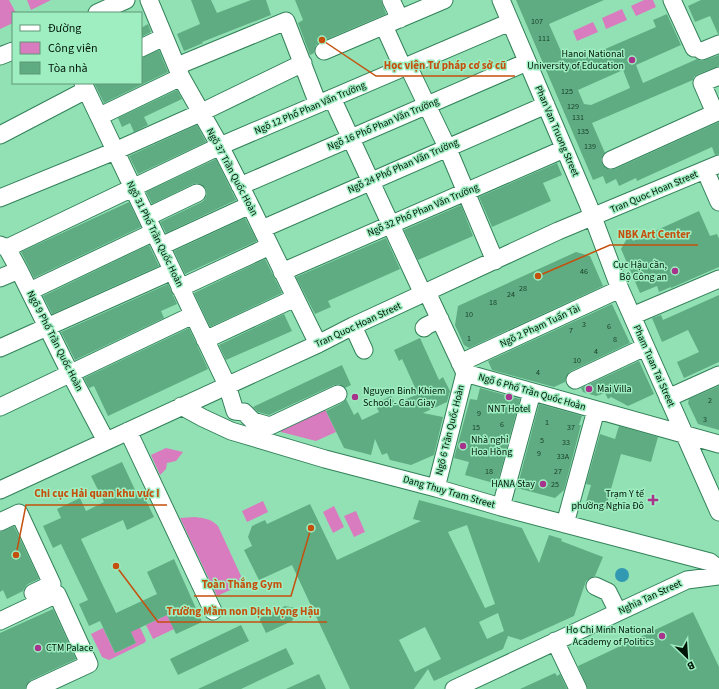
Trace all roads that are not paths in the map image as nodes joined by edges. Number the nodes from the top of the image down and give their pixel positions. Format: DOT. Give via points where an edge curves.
graph roads {
  1 [pos="126,0"];
  2 [pos="149,0"];
  3 [pos="391,0"];
  4 [pos="444,0"];
  5 [pos="501,0"];
  6 [pos="672,0"];
  7 [pos="99,12"];
  8 [pos="400,19"];
  9 [pos="510,22"];
  10 [pos="384,26"];
  11 [pos="164,37"];
  12 [pos="719,44"];
  13 [pos="142,48"];
  14 [pos="12,50"];
  15 [pos="324,52"];
  16 [pos="0,56"];
  17 [pos="527,62"];
  18 [pos="303,63"];
  19 [pos="405,67"];
  20 [pos="179,72"];
  21 [pos="719,76"];
  22 [pos="85,86"];
  23 [pos="325,101"];
  24 [pos="426,105"];
  25 [pos="546,105"];
  26 [pos="716,105"];
  27 [pos="200,113"];
  28 [pos="100,116"];
  29 [pos="0,136"];
  30 [pos="350,138"];
  31 [pos="220,146"];
  32 [pos="446,147"];
  33 [pos="564,150"];
  34 [pos="115,151"];
  35 [pos="611,160"];
  36 [pos="712,167"];
  37 [pos="370,181"];
  38 [pos="240,186"];
  39 [pos="132,187"];
  40 [pos="465,192"];
  41 [pos="197,193"];
  42 [pos="0,198"];
  43 [pos="719,202"];
  44 [pos="250,204"];
  45 [pos="593,217"];
  46 [pos="390,224"];
  47 [pos="262,229"];
  48 [pos="154,232"];
  49 [pos="3,246"];
  50 [pos="270,246"];
  51 [pos="495,260"];
  52 [pos="19,270"];
  53 [pos="172,271"];
  54 [pos="282,272"];
  55 [pos="0,278"];
  56 [pos="719,279"];
  57 [pos="180,288"];
  58 [pos="620,289"];
  59 [pos="30,291"];
  60 [pos="425,293"];
  61 [pos="295,298"];
  62 [pos="193,315"];
  63 [pos="632,316"];
  64 [pos="440,319"];
  65 [pos="353,326"];
  66 [pos="48,327"];
  67 [pos="424,328"];
  68 [pos="205,340"];
  69 [pos="318,344"];
  70 [pos="645,347"];
  71 [pos="0,348"];
  72 [pos="364,350"];
  73 [pos="463,368"];
  74 [pos="70,373"];
  75 [pos="719,375"];
  76 [pos="575,380"];
  77 [pos="227,385"];
  78 [pos="532,392"];
  79 [pos="338,394"];
  80 [pos="668,398"];
  81 [pos="181,406"];
  82 [pos="0,407"];
  83 [pos="596,410"];
  84 [pos="128,431"];
  85 [pos="684,435"];
  86 [pos="106,441"];
  87 [pos="716,442"];
  88 [pos="1,488"];
  89 [pos="436,488"];
  90 [pos="501,507"];
  91 [pos="719,512"];
  92 [pos="1,519"];
  93 [pos="565,524"];
  94 [pos="719,569"];
  95 [pos="719,576"];
  96 [pos="595,586"];
  97 [pos="0,609"];
  98 [pos="213,611"];
  99 [pos="618,612"];
  100 [pos="0,621"];
  101 [pos="555,641"];
  102 [pos="35,689"];
  103 [pos="454,689"];
  104 [pos="578,689"];
  1 -- 7 [label="street"];
  2 -- 11 [label="street, Ngõ 37 Trần Quốc Hoàn"];
  3 -- 8 [label="street"];
  4 -- 8 [label="street"];
  5 -- 9 [label="street, Phan Van Truong Street"];
  6 -- 12 [label="street" via="698,50"];
  8 -- 10 [label="street"];
  9 -- 17 [label="street, Phan Van Truong Street"];
  9 -- 19 [label="street, Ngõ 12 Phố Phan Văn Trường"];
  10 -- 15 [label="street"];
  10 -- 19 [label="street"];
  11 -- 13 [label="street"];
  11 -- 20 [label="street, Ngõ 37 Trần Quốc Hoàn"];
  14 -- 16 [label="street"];
  17 -- 24 [label="street, Ngõ 16 Phố Phan Văn Trường"];
  17 -- 25 [label="street, Phan Van Truong Street"];
  18 -- 20 [label="street" via="286,21"];
  18 -- 23 [label="street"];
  18 -- 27 [label="street"];
  19 -- 23 [label="street, Ngõ 12 Phố Phan Văn Trường"];
  19 -- 24 [label="street"];
  20 -- 27 [label="street, Ngõ 37 Trần Quốc Hoàn"];
  20 -- 28 [label="street"];
  21 -- 26 [label="street" via="702,83"];
  22 -- 28 [label="street, Ngõ 31 Phố Trần Quốc Hoàn"];
  22 -- 29 [label="street"];
  23 -- 30 [label="street"];
  23 -- 31 [label="street, Ngõ 12 Phố Phan Văn Trường"];
  24 -- 30 [label="street, Ngõ 16 Phố Phan Văn Trường"];
  24 -- 32 [label="street"];
  25 -- 32 [label="street, Ngõ 24 Phố Phan Văn Trường"];
  25 -- 33 [label="street, Phan Van Truong Street"];
  26 -- 35 [label="street" via="715,113"];
  27 -- 31 [label="street, Ngõ 37 Trần Quốc Hoàn"];
  27 -- 34 [label="street"];
  28 -- 34 [label="street, Ngõ 31 Phố Trần Quốc Hoàn"];
  30 -- 37 [label="street"];
  30 -- 38 [label="street, Ngõ 16 Phố Phan Văn Trường"];
  31 -- 38 [label="street, Ngõ 37 Trần Quốc Hoàn"];
  31 -- 39 [label="street, Ngõ 12 Phố Phan Văn Trường"];
  32 -- 37 [label="street, Ngõ 24 Phố Phan Văn Trường"];
  32 -- 40 [label="street"];
  33 -- 40 [label="street, Ngõ 32 Phố Phan Văn Trường"];
  33 -- 45 [label="street, Phan Van Truong Street"];
  34 -- 39 [label="street, Ngõ 31 Phố Trần Quốc Hoàn"];
  34 -- 42 [label="street"];
  36 -- 43 [label="street"];
  36 -- 45 [label="street, Tran Quoc Hoan Street"];
  37 -- 46 [label="street"];
  37 -- 47 [label="street, Ngõ 24 Phố Phan Văn Trường"];
  38 -- 44 [label="street, Ngõ 37 Trần Quốc Hoàn"];
  39 -- 48 [label="street, Ngõ 31 Phố Trần Quốc Hoàn"];
  39 -- 49 [label="street, Ngõ 12 Phố Phan Văn Trường"];
  40 -- 46 [label="street, Ngõ 32 Phố Phan Văn Trường"];
  40 -- 51 [label="street"];
  41 -- 48 [label="street"];
  44 -- 47 [label="street, Ngõ 37 Trần Quốc Hoàn"];
  44 -- 48 [label="street"];
  45 -- 51 [label="street, Tran Quoc Hoan Street"];
  45 -- 58 [label="street, Pham Tuan Tai Street"];
  46 -- 54 [label="street, Ngõ 32 Phố Phan Văn Trường"];
  46 -- 60 [label="street"];
  47 -- 50 [label="street, Ngõ 37 Trần Quốc Hoàn"];
  48 -- 53 [label="street, Ngõ 31 Phố Trần Quốc Hoàn"];
  48 -- 59 [label="street"];
  49 -- 52 [label="street, Ngõ 9 Phố Trần Quốc Hoàn"];
  50 -- 54 [label="street, Ngõ 37 Trần Quốc Hoàn"];
  50 -- 57 [label="street"];
  51 -- 60 [label="street, Tran Quoc Hoan Street"];
  52 -- 55 [label="street"];
  52 -- 59 [label="street, Ngõ 9 Phố Trần Quốc Hoàn"];
  53 -- 57 [label="street, Ngõ 31 Phố Trần Quốc Hoàn"];
  53 -- 66 [label="street"];
  54 -- 61 [label="street, Ngõ 37 Trần Quốc Hoàn"];
  56 -- 63 [label="street"];
  57 -- 62 [label="street, Ngõ 31 Phố Trần Quốc Hoàn"];
  58 -- 63 [label="street, Pham Tuan Tai Street"];
  58 -- 73 [label="street, Ngõ 2 Phạm Tuấn Tài"];
  59 -- 66 [label="street, Ngõ 9 Phố Trần Quốc Hoàn"];
  60 -- 64 [label="street"];
  60 -- 65 [label="street, Tran Quoc Hoan Street"];
  61 -- 68 [label="street"];
  61 -- 69 [label="street, Ngõ 37 Trần Quốc Hoàn"];
  62 -- 68 [label="street, Ngõ 31 Phố Trần Quốc Hoàn"];
  62 -- 74 [label="street"];
  63 -- 70 [label="street, Pham Tuan Tai Street"];
  64 -- 67 [label="street"];
  64 -- 73 [label="street"];
  65 -- 69 [label="street, Tran Quoc Hoan Street"];
  65 -- 72 [label="street"];
  66 -- 71 [label="street"];
  66 -- 74 [label="street, Ngõ 9 Phố Trần Quốc Hoàn"];
  68 -- 77 [label="street, Ngõ 31 Phố Trần Quốc Hoàn"];
  69 -- 77 [label="street, Tran Quoc Hoan Street"];
  70 -- 76 [label="street"];
  70 -- 80 [label="street, Pham Tuan Tai Street"];
  73 -- 78 [label="street, Ngõ 6 Phố Trần Quốc Hoàn"];
  73 -- 89 [label="street, Ngõ 6 Trần Quốc Hoàn" via="450,411"];
  74 -- 82 [label="street"];
  74 -- 86 [label="street, Ngõ 9 Phố Trần Quốc Hoàn"];
  75 -- 80 [label="street"];
  77 -- 79 [label="street, Ngõ 31 Phố Trần Quốc Hoàn" via="235,411 244,412 253,421 270,426"];
  77 -- 81 [label="street, Tran Quoc Hoan Street"];
  78 -- 83 [label="street, Ngõ 6 Phố Trần Quốc Hoàn"];
  78 -- 90 [label="street"];
  80 -- 85 [label="street, Pham Tuan Tai Street"];
  81 -- 84 [label="street, Tran Quoc Hoan Street"];
  81 -- 89 [label="street, Dang Thuy Tram Street" via="231,431 327,452"];
  83 -- 85 [label="street, Ngõ 6 Phố Trần Quốc Hoàn"];
  83 -- 93 [label="street"];
  84 -- 86 [label="street, Tran Quoc Hoan Street"];
  84 -- 98 [label="street" via="169,506 170,531"];
  85 -- 87 [label="street, Ngõ 6 Phố Trần Quốc Hoàn"];
  85 -- 91 [label="street, Pham Tuan Tai Street"];
  86 -- 88 [label="street, Tran Quoc Hoan Street"];
  89 -- 90 [label="street, Dang Thuy Tram Street"];
  90 -- 93 [label="street, Dang Thuy Tram Street"];
  92 -- 97 [label="street" via="19,513 52,584"];
  93 -- 94 [label="street, Dang Thuy Tram Street" via="710,562"];
  95 -- 99 [label="street, Nghia Tan Street" via="687,580"];
  96 -- 99 [label="street" via="608,592"];
  99 -- 101 [label="street, Nghia Tan Street"];
  100 -- 102 [label="street" via="57,594 89,664"];
  101 -- 103 [label="street, Nghia Tan Street"];
  101 -- 104 [label="street"];
}
